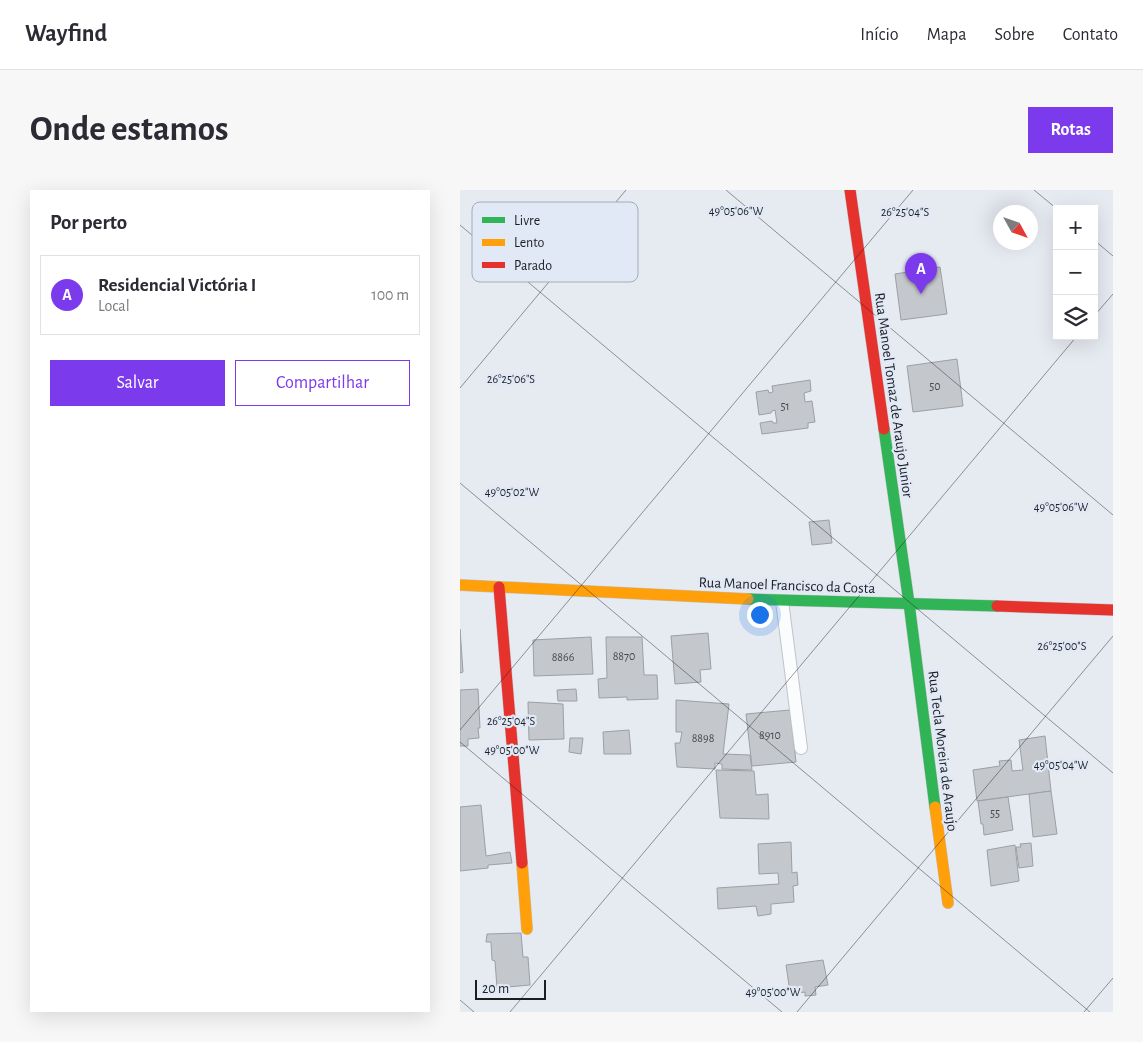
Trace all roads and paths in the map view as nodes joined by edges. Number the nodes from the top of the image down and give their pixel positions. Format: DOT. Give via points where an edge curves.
graph roads {
  1 [pos="850,190"];
  2 [pos="460,585"];
  3 [pos="499,587"];
  4 [pos="782,601"];
  5 [pos="908,603"];
  6 [pos="1113,610"];
  7 [pos="801,748"];
  8 [pos="948,903"];
  9 [pos="527,930"];
  1 -- 5 [label="street, Rua Manoel Tomaz de Araujo Junior"];
  2 -- 3 [label="street, Rua Manoel Francisco da Costa"];
  3 -- 4 [label="street, Rua Manoel Francisco da Costa"];
  3 -- 9 [label="street"];
  4 -- 5 [label="street, Rua Manoel Francisco da Costa"];
  4 -- 7 [label="lane"];
  5 -- 6 [label="street, Rua Manoel Francisco da Costa"];
  5 -- 8 [label="street, Rua Tecla Moreira de Araujo"];
}
